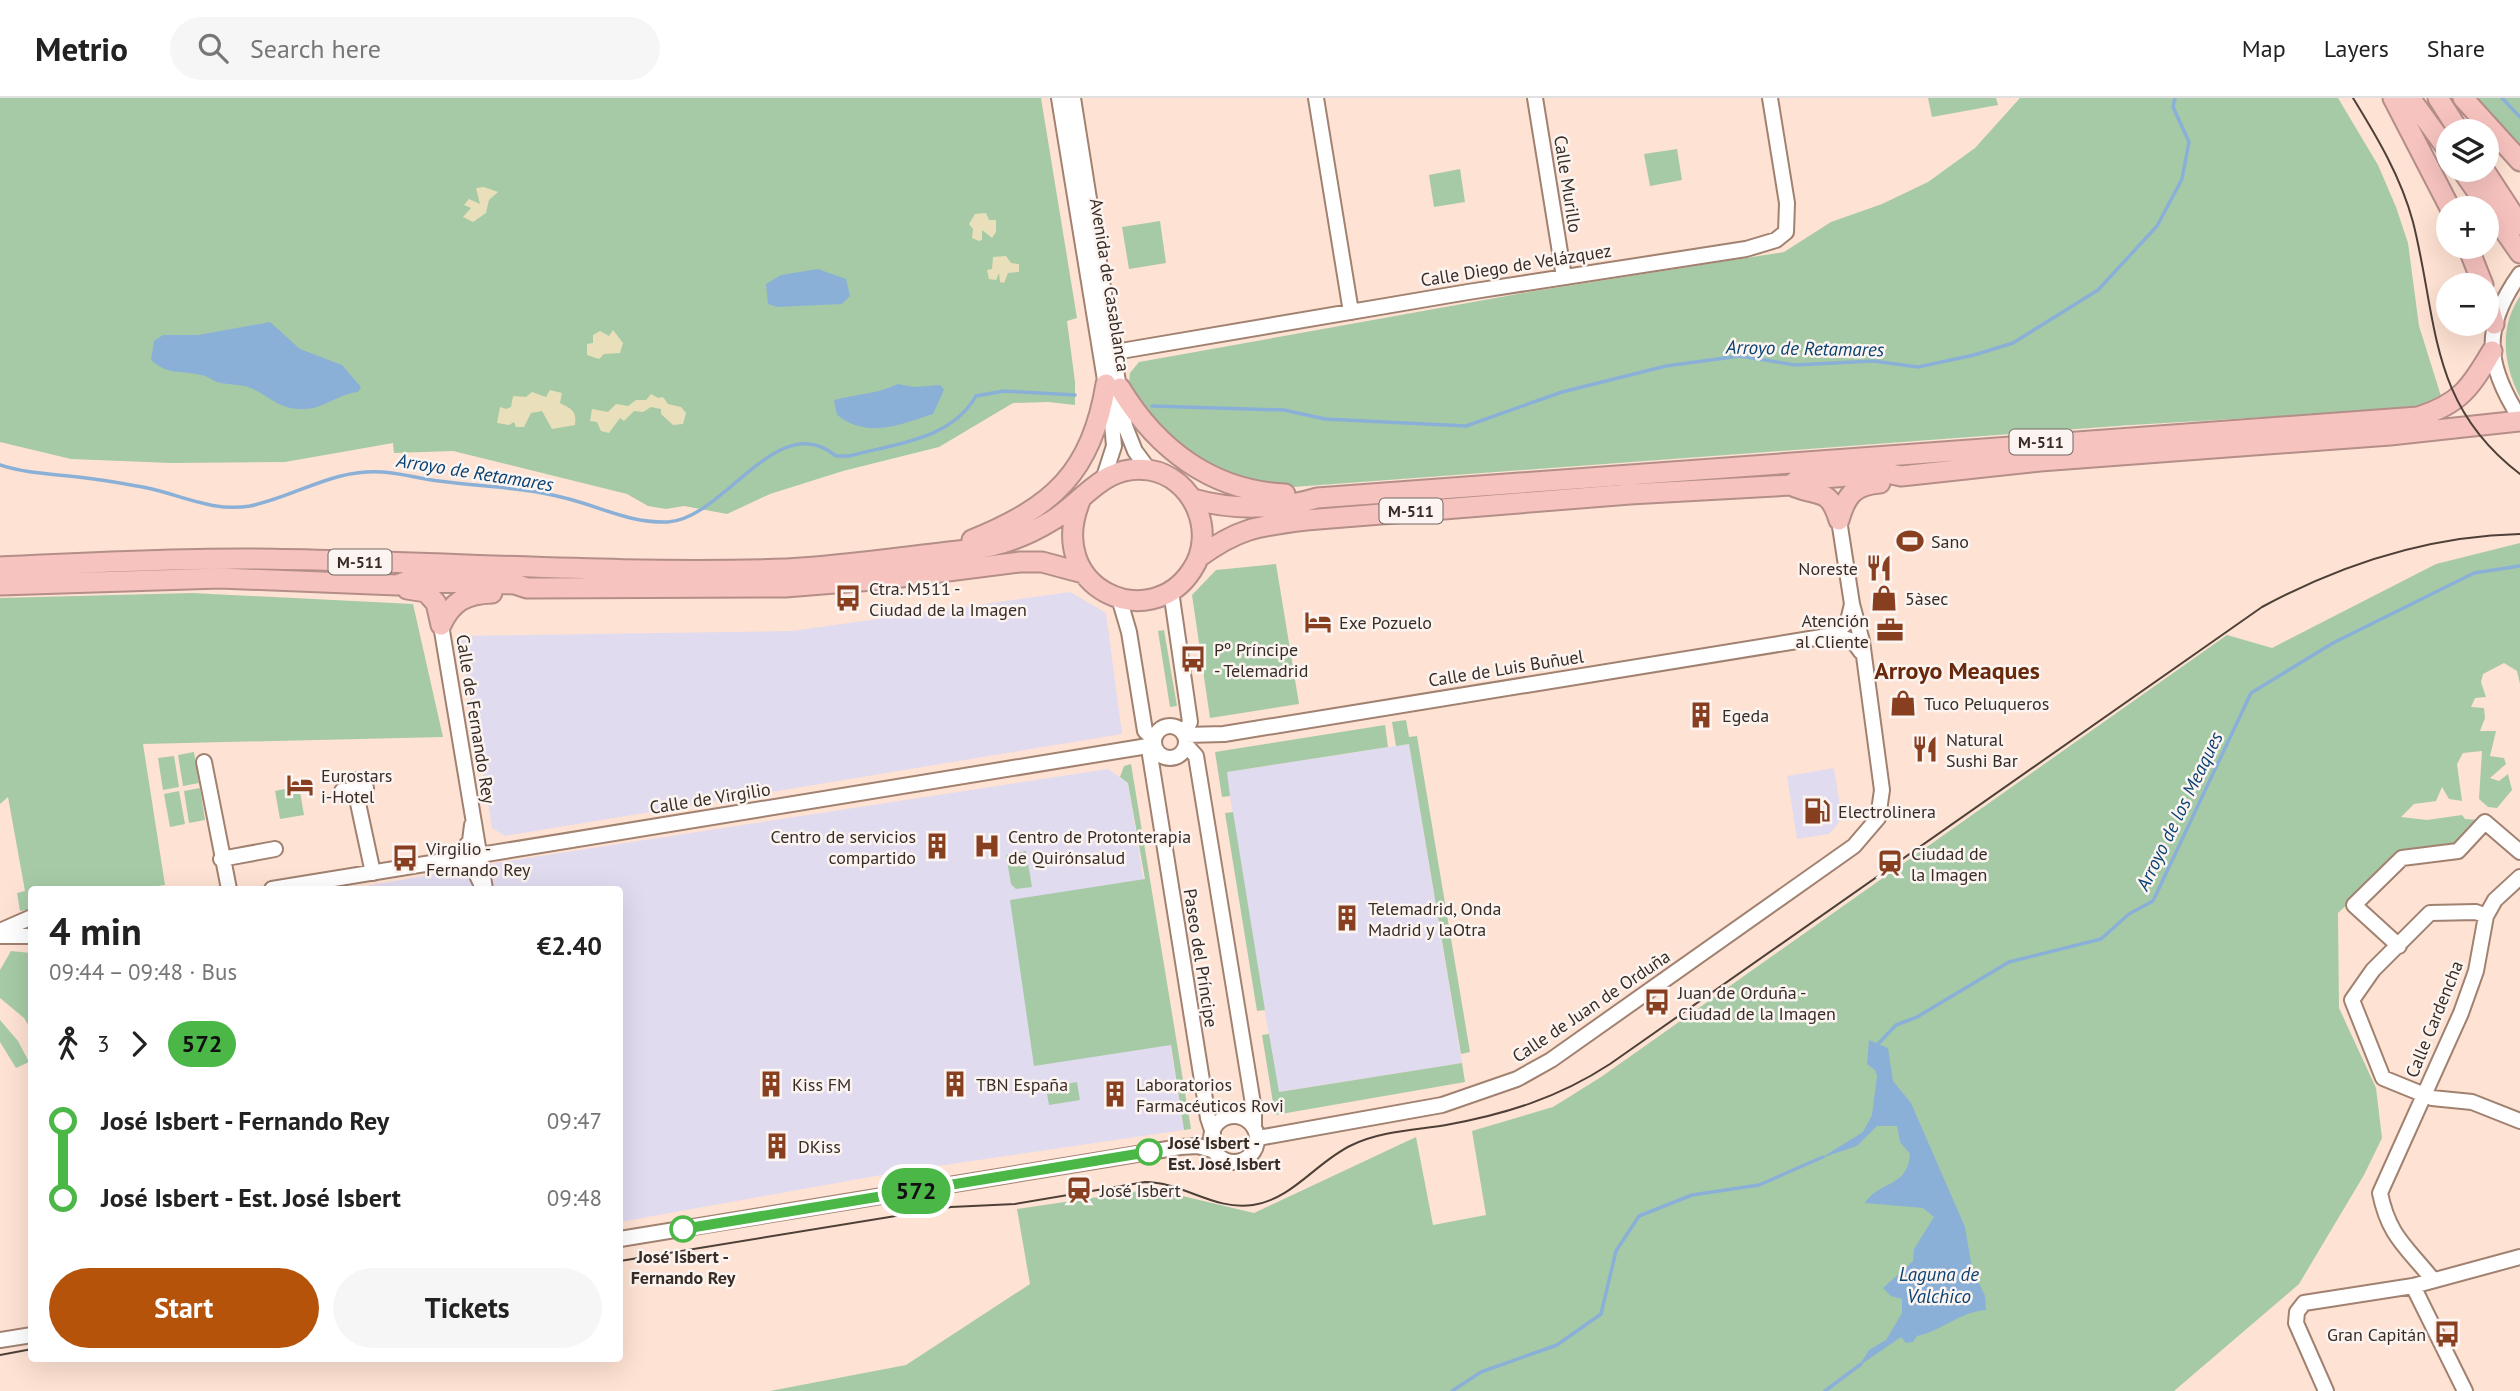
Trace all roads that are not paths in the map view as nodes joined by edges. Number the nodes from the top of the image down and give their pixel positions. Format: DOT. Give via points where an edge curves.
graph roads {
  1 [pos="1059,98"];
  2 [pos="1073,98"];
  3 [pos="1316,98"];
  4 [pos="1535,98"];
  5 [pos="1770,98"];
  6 [pos="2393,98"];
  7 [pos="2410,98"];
  8 [pos="2438,98"];
  9 [pos="2463,98"];
  10 [pos="2451,119"];
  11 [pos="2436,134"];
  12 [pos="2520,161"];
  13 [pos="2471,182"];
  14 [pos="2492,182"];
  15 [pos="2444,196"];
  16 [pos="2520,225"];
  17 [pos="2519,250"];
  18 [pos="2520,274"];
  19 [pos="1564,277"];
  20 [pos="2499,310"];
  21 [pos="1351,312"];
  22 [pos="2493,336"];
  23 [pos="2492,351"];
  24 [pos="1115,352"];
  25 [pos="1113,386"];
  26 [pos="2520,419"];
  27 [pos="1149,470"];
  28 [pos="1901,476"];
  29 [pos="1104,477"];
  30 [pos="1791,485"];
  31 [pos="1317,498"];
  32 [pos="1193,499"];
  33 [pos="1080,501"];
  34 [pos="1839,520"];
  35 [pos="943,551"];
  36 [pos="1199,556"];
  37 [pos="0,566"];
  38 [pos="1083,573"];
  39 [pos="0,584"];
  40 [pos="397,585"];
  41 [pos="527,588"];
  42 [pos="1171,591"];
  43 [pos="1119,598"];
  44 [pos="1852,604"];
  45 [pos="441,625"];
  46 [pos="1834,635"];
  47 [pos="1861,652"];
  48 [pos="1185,738"];
  49 [pos="1154,744"];
  50 [pos="204,762"];
  51 [pos="354,787"];
  52 [pos="473,820"];
  53 [pos="275,849"];
  54 [pos="2520,852"];
  55 [pos="481,855"];
  56 [pos="221,859"];
  57 [pos="455,859"];
  58 [pos="373,873"];
  59 [pos="2520,877"];
  60 [pos="228,886"];
  61 [pos="291,886"];
  62 [pos="482,886"];
  63 [pos="484,886"];
  64 [pos="2486,916"];
  65 [pos="28,919"];
  66 [pos="0,933"];
  67 [pos="28,936"];
  68 [pos="2399,946"];
  69 [pos="2424,1094"];
  70 [pos="2520,1121"];
  71 [pos="1256,1132"];
  72 [pos="1213,1133"];
  73 [pos="1215,1151"];
  74 [pos="623,1239"];
  75 [pos="2520,1257"];
  76 [pos="2433,1280"];
  77 [pos="2413,1286"];
  78 [pos="28,1336"];
  79 [pos="0,1340"];
  80 [pos="2326,1391"];
  81 [pos="2465,1391"];
  1 -- 25 [label="street, Avenida de Casablanca"];
  2 -- 24 [label="street, Avenida de Casablanca"];
  3 -- 21 [label="street"];
  4 -- 19 [label="street, Calle Murillo"];
  5 -- 19 [label="street, Calle Diego de Velázquez" via="1787,203 1786,232 1746,249"];
  6 -- 15 [label="highway"];
  7 -- 11 [label="highway"];
  8 -- 10 [label="highway"];
  9 -- 12 [label="highway"];
  13 -- 17 [label="highway"];
  14 -- 16 [label="highway"];
  18 -- 20 [label="street, M-511"];
  19 -- 21 [label="street, Calle Diego de Velázquez"];
  21 -- 24 [label="street, Calle Diego de Velázquez"];
  22 -- 23 [label="street, M-511"];
  23 -- 26 [label="street, M-511" via="2501,388"];
  23 -- 31 [label="highway, M-511" via="2463,395 2442,410 2418,417"];
  24 -- 25 [label="street, Avenida de Casablanca"];
  25 -- 27 [label="street, Avenida de Casablanca" via="1129,441"];
  25 -- 29 [label="street, Avenida de Casablanca" via="1114,446"];
  25 -- 31 [label="highway" via="1148,428 1203,472 1264,493"];
  25 -- 35 [label="highway" via="1086,454 1055,492 1001,528"];
  26 -- 28 [label="highway, M-511" via="2390,435 2054,459"];
  27 -- 29 [label="highway" via="1126,470"];
  27 -- 32 [label="highway, M-511" via="1174,481"];
  28 -- 30 [label="highway, M-511" via="1887,473 1797,480"];
  28 -- 34 [label="highway" via="1855,488 1845,499"];
  29 -- 33 [label="highway, M-511"];
  30 -- 34 [label="highway" via="1823,494 1833,502"];
  30 -- 36 [label="highway, M-511" via="1255,526"];
  31 -- 32 [label="highway, M-511" via="1298,504 1237,506"];
  32 -- 36 [label="highway" via="1201,517"];
  33 -- 35 [label="highway, M-511" via="1010,541"];
  33 -- 38 [label="highway" via="1071,537"];
  34 -- 44 [label="street"];
  35 -- 37 [label="highway, M-511" via="816,567 720,571 244,559"];
  36 -- 42 [label="highway, M-511" via="1193,570"];
  38 -- 41 [label="highway, M-511" via="1042,562 1020,562 785,587"];
  38 -- 43 [label="highway, M-511"];
  39 -- 40 [label="highway, M-511" via="220,578"];
  40 -- 41 [label="highway, M-511" via="407,581"];
  40 -- 45 [label="highway, M-511" via="426,592 436,603"];
  41 -- 45 [label="highway, M-511" via="515,593 474,593 455,601"];
  42 -- 43 [label="highway" via="1155,598"];
  42 -- 48 [label="street, Paseo del Príncipe" via="1190,722"];
  43 -- 49 [label="street, Paseo del Príncipe" via="1145,730"];
  44 -- 46 [label="street" via="1848,621"];
  44 -- 47 [label="street"];
  45 -- 52 [label="street, Calle de Fernando Rey"];
  46 -- 47 [label="street" via="1853,641"];
  46 -- 48 [label="street, Calle de Luis Buñuel"];
  47 -- 71 [label="street, Calle de Juan de Orduña" via="1882,790 1878,818 1854,846 1551,1060 1517,1079 1442,1105"];
  48 -- 49 [label="street" via="1171,726 1164,727"];
  48 -- 49 [label="street" via="1183,752 1168,758"];
  48 -- 71 [label="street, Paseo del Príncipe" via="1196,755"];
  49 -- 55 [label="street, Calle de Virgilio"];
  49 -- 72 [label="street, Paseo del Príncipe" via="1150,755"];
  50 -- 56 [label="street"];
  51 -- 58 [label="street"];
  52 -- 55 [label="street, Calle de Fernando Rey"];
  52 -- 57 [label="street, Calle de Fernando Rey" via="470,841"];
  53 -- 56 [label="street"];
  54 -- 68 [label="street" via="2485,822 2458,850 2399,860 2354,905"];
  55 -- 57 [label="street, Calle de Virgilio"];
  55 -- 63 [label="street, Calle de Fernando Rey"];
  56 -- 60 [label="street"];
  57 -- 58 [label="street, Calle de Virgilio"];
  57 -- 62 [label="street, Calle de Fernando Rey" via="475,871"];
  58 -- 61 [label="street, Calle de Virgilio"];
  59 -- 64 [label="street, Calle Cardencha" via="2495,900"];
  64 -- 68 [label="street, Calle Cardencha" via="2430,913"];
  64 -- 69 [label="street, Calle Cardencha" via="2476,971"];
  65 -- 66 [label="street"];
  66 -- 67 [label="street"];
  68 -- 69 [label="street, Calle Cardencha" via="2373,970 2352,1000 2383,1078"];
  69 -- 70 [label="street" via="2472,1102"];
  69 -- 76 [label="street, Calle Cardencha" via="2380,1193 2396,1240"];
  71 -- 72 [label="street" via="1237,1116 1218,1124"];
  71 -- 73 [label="street" via="1255,1150 1247,1159 1236,1163 1224,1160"];
  72 -- 73 [label="street"];
  73 -- 74 [label="street" via="1180,1147"];
  75 -- 76 [label="street"];
  76 -- 77 [label="street"];
  77 -- 80 [label="street" via="2304,1303 2296,1323"];
  77 -- 81 [label="street"];
  78 -- 79 [label="street"];
}
